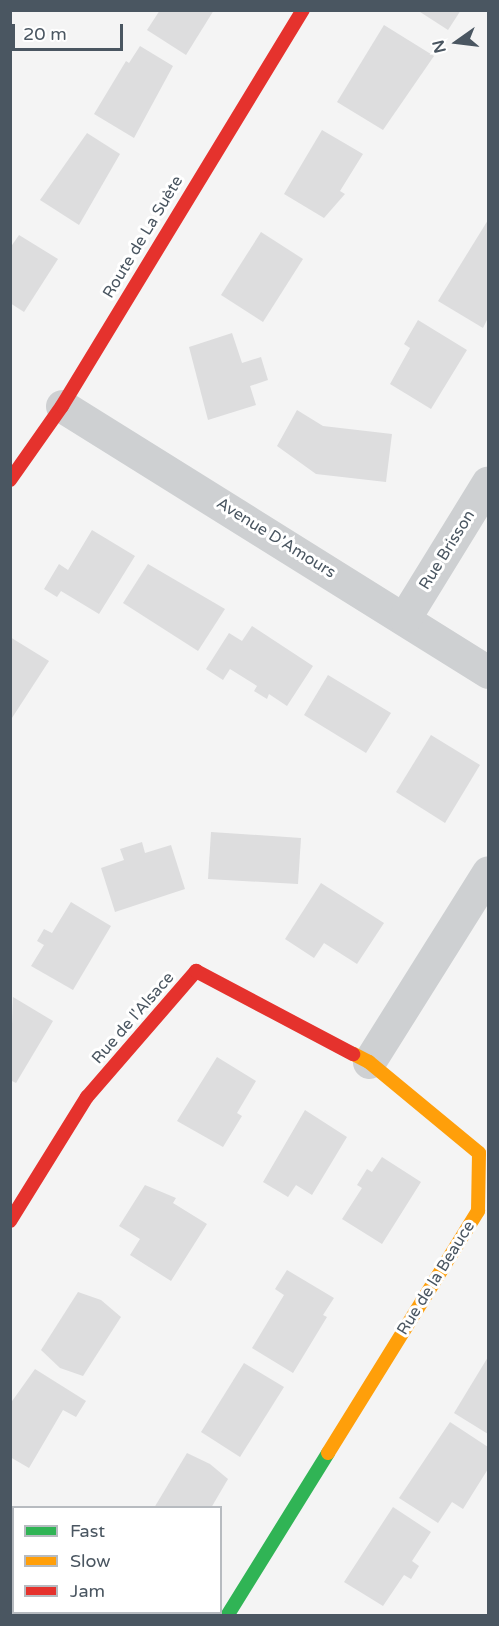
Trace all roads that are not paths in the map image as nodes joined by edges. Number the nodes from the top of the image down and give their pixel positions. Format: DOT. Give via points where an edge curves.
graph roads {
  1 [pos="303,10"];
  2 [pos="62,406"];
  3 [pos="10,480"];
  4 [pos="489,482"];
  5 [pos="405,617"];
  6 [pos="489,672"];
  7 [pos="489,872"];
  8 [pos="369,1062"];
  9 [pos="10,1221"];
  10 [pos="227,1616"];
  1 -- 2 [label="street, Route de La Suète"];
  2 -- 3 [label="street, Route de La Suète"];
  2 -- 5 [label="street, Avenue D'Amours"];
  4 -- 5 [label="street, Rue Brisson"];
  5 -- 6 [label="street, Avenue D'Amours"];
  7 -- 8 [label="street"];
  8 -- 9 [label="street, Rue de l'Alsace" via="196,971 87,1098"];
  8 -- 10 [label="street, Rue de la Beauce" via="479,1153 478,1211"];
}
